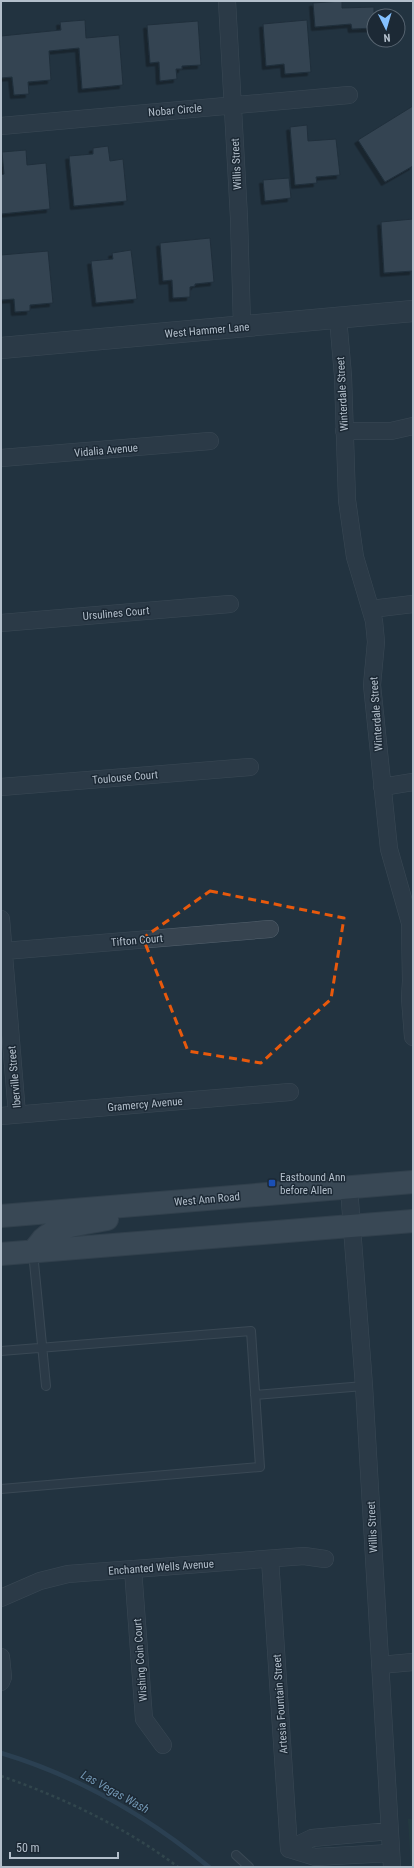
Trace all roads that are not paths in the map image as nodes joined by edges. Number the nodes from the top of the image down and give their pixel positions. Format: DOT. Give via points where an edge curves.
graph roads {
  1 [pos="227,1"];
  2 [pos="349,95"];
  3 [pos="233,105"];
  4 [pos="1,126"];
  5 [pos="413,311"];
  6 [pos="338,318"];
  7 [pos="242,326"];
  8 [pos="1,348"];
  9 [pos="413,426"];
  10 [pos="344,431"];
  11 [pos="210,441"];
  12 [pos="1,458"];
  13 [pos="230,604"];
  14 [pos="413,604"];
  15 [pos="371,609"];
  16 [pos="1,623"];
  17 [pos="250,767"];
  18 [pos="413,782"];
  19 [pos="1,787"];
  20 [pos="382,787"];
  21 [pos="1,919"];
  22 [pos="270,929"];
  23 [pos="4,951"];
  24 [pos="412,958"];
  25 [pos="413,1037"];
  26 [pos="290,1092"];
  27 [pos="9,1115"];
  28 [pos="413,1182"];
  29 [pos="349,1188"];
  30 [pos="190,1201"];
  31 [pos="1,1216"];
  32 [pos="413,1221"];
  33 [pos="352,1226"];
  34 [pos="33,1251"];
  35 [pos="1,1254"];
  36 [pos="42,1347"];
  37 [pos="1,1351"];
  38 [pos="46,1386"];
  39 [pos="364,1386"];
  40 [pos="255,1395"];
  41 [pos="1,1489"];
  42 [pos="270,1559"];
  43 [pos="325,1559"];
  44 [pos="133,1569"];
  45 [pos="1,1598"];
  46 [pos="1,1657"];
  47 [pos="413,1662"];
  48 [pos="380,1665"];
  49 [pos="1,1682"];
  50 [pos="163,1745"];
  51 [pos="390,1832"];
  52 [pos="289,1849"];
  53 [pos="236,1855"];
  54 [pos="392,1860"];
  55 [pos="249,1867"];
  1 -- 3 [label="street, Willis Street"];
  2 -- 3 [label="street, Nobar Circle"];
  3 -- 4 [label="street, Nobar Circle"];
  3 -- 7 [label="street, Willis Street"];
  5 -- 6 [label="street, West Hammer Lane"];
  6 -- 7 [label="street, West Hammer Lane"];
  6 -- 10 [label="street, Winterdale Street"];
  7 -- 8 [label="street, West Hammer Lane"];
  9 -- 10 [label="street" via="391,431"];
  10 -- 15 [label="street, Winterdale Street" via="351,535"];
  11 -- 12 [label="street, Vidalia Avenue"];
  13 -- 16 [label="street, Ursulines Court"];
  14 -- 15 [label="street"];
  15 -- 20 [label="street, Winterdale Street" via="376,642 372,685"];
  17 -- 19 [label="street, Toulouse Court"];
  18 -- 20 [label="street"];
  20 -- 24 [label="street, Winterdale Street" via="389,849 410,923"];
  21 -- 23 [label="street, Iberville Street"];
  22 -- 23 [label="street, Tifton Court"];
  23 -- 27 [label="street, Iberville Street"];
  24 -- 25 [label="street, Winterdale Street" via="410,998"];
  26 -- 27 [label="street, Gramercy Avenue"];
  28 -- 29 [label="main road, West Ann Road"];
  29 -- 30 [label="main road, West Ann Road"];
  29 -- 33 [label="street, Willis Street"];
  30 -- 31 [label="main road, West Ann Road"];
  30 -- 34 [label="main road" via="59,1229 44,1238"];
  32 -- 33 [label="main road"];
  33 -- 34 [label="main road"];
  33 -- 39 [label="street, Willis Street"];
  34 -- 35 [label="main road"];
  34 -- 36 [label="lane"];
  36 -- 37 [label="lane"];
  36 -- 38 [label="lane"];
  36 -- 40 [label="lane" via="251,1331"];
  39 -- 40 [label="lane"];
  39 -- 48 [label="street, Willis Street"];
  40 -- 41 [label="lane" via="260,1467"];
  42 -- 43 [label="street, Enchanted Wells Avenue" via="304,1556"];
  42 -- 44 [label="street, Enchanted Wells Avenue"];
  42 -- 52 [label="street, Artesia Fountain Street"];
  44 -- 45 [label="street, Enchanted Wells Avenue" via="68,1574"];
  44 -- 50 [label="street, Wishing Coin Court" via="144,1719"];
  46 -- 49 [label="street"];
  47 -- 48 [label="street"];
  48 -- 51 [label="street, Willis Street"];
  51 -- 52 [label="street" via="312,1838"];
  51 -- 54 [label="street, Willis Street"];
  52 -- 54 [label="street" via="315,1857"];
  53 -- 55 [label="lane"];
}
